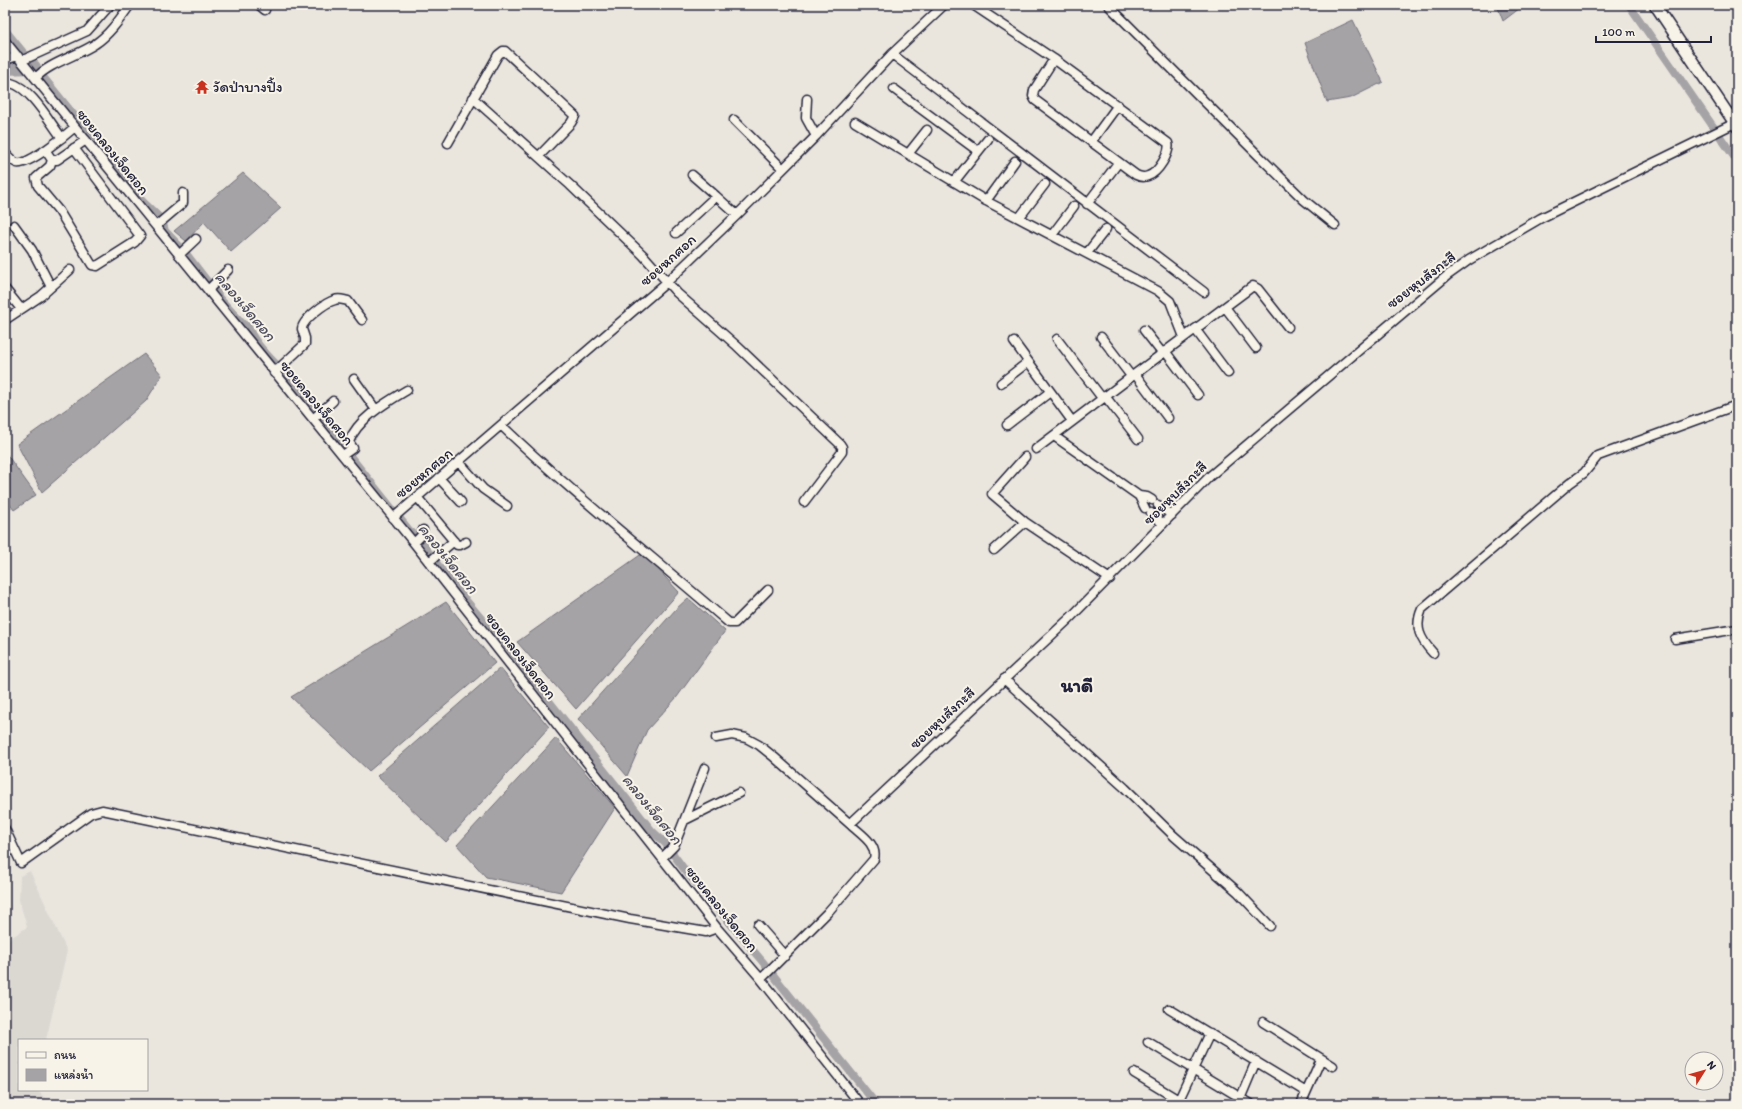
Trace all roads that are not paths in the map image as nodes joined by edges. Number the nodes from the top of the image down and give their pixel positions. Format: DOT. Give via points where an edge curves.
graph roads {
  1 [pos="110,5"];
  2 [pos="130,5"];
  3 [pos="944,5"];
  4 [pos="973,5"];
  5 [pos="1108,5"];
  6 [pos="1655,5"];
  7 [pos="5,41"];
  8 [pos="897,58"];
  9 [pos="21,59"];
  10 [pos="1054,59"];
  11 [pos="5,60"];
  12 [pos="39,75"];
  13 [pos="5,85"];
  14 [pos="894,89"];
  15 [pos="473,98"];
  16 [pos="807,99"];
  17 [pos="1118,106"];
  18 [pos="734,120"];
  19 [pos="855,122"];
  20 [pos="1734,125"];
  21 [pos="75,127"];
  22 [pos="927,130"];
  23 [pos="816,136"];
  24 [pos="62,138"];
  25 [pos="988,139"];
  26 [pos="86,140"];
  27 [pos="1091,142"];
  28 [pos="448,143"];
  29 [pos="74,148"];
  30 [pos="46,151"];
  31 [pos="978,151"];
  32 [pos="5,154"];
  33 [pos="908,154"];
  34 [pos="539,156"];
  35 [pos="52,160"];
  36 [pos="1015,161"];
  37 [pos="1118,163"];
  38 [pos="783,169"];
  39 [pos="692,175"];
  40 [pos="954,182"];
  41 [pos="1045,184"];
  42 [pos="183,193"];
  43 [pos="716,196"];
  44 [pos="986,201"];
  45 [pos="1087,204"];
  46 [pos="1074,206"];
  47 [pos="737,215"];
  48 [pos="1019,218"];
  49 [pos="14,225"];
  50 [pos="158,225"];
  51 [pos="1335,225"];
  52 [pos="1106,228"];
  53 [pos="676,233"];
  54 [pos="1052,235"];
  55 [pos="196,239"];
  56 [pos="183,251"];
  57 [pos="1087,253"];
  58 [pos="70,270"];
  59 [pos="228,270"];
  60 [pos="669,284"];
  61 [pos="51,286"];
  62 [pos="5,289"];
  63 [pos="210,289"];
  64 [pos="1204,292"];
  65 [pos="1225,307"];
  66 [pos="21,309"];
  67 [pos="5,320"];
  68 [pos="362,320"];
  69 [pos="1288,327"];
  70 [pos="1195,329"];
  71 [pos="1144,330"];
  72 [pos="1101,337"];
  73 [pos="1184,337"];
  74 [pos="1057,339"];
  75 [pos="1014,342"];
  76 [pos="1256,348"];
  77 [pos="1164,352"];
  78 [pos="1028,362"];
  79 [pos="276,371"];
  80 [pos="1228,373"];
  81 [pos="1133,375"];
  82 [pos="354,379"];
  83 [pos="1001,383"];
  84 [pos="407,390"];
  85 [pos="1050,392"];
  86 [pos="1198,395"];
  87 [pos="1103,397"];
  88 [pos="333,401"];
  89 [pos="1737,406"];
  90 [pos="376,410"];
  91 [pos="1168,418"];
  92 [pos="313,419"];
  93 [pos="1072,421"];
  94 [pos="501,425"];
  95 [pos="1007,425"];
  96 [pos="1054,436"];
  97 [pos="1138,439"];
  98 [pos="1036,449"];
  99 [pos="346,453"];
  100 [pos="1025,457"];
  101 [pos="463,467"];
  102 [pos="444,484"];
  103 [pos="1139,496"];
  104 [pos="422,502"];
  105 [pos="461,502"];
  106 [pos="804,502"];
  107 [pos="507,506"];
  108 [pos="1172,515"];
  109 [pos="393,518"];
  110 [pos="1024,522"];
  111 [pos="1163,524"];
  112 [pos="454,541"];
  113 [pos="466,542"];
  114 [pos="994,550"];
  115 [pos="432,559"];
  116 [pos="1110,579"];
  117 [pos="768,590"];
  118 [pos="1737,629"];
  119 [pos="1675,639"];
  120 [pos="1433,653"];
  121 [pos="1008,683"];
  122 [pos="716,738"];
  123 [pos="705,768"];
  124 [pos="739,793"];
  125 [pos="685,820"];
  126 [pos="850,824"];
  127 [pos="5,829"];
  128 [pos="666,854"];
  129 [pos="758,926"];
  130 [pos="1270,926"];
  131 [pos="717,928"];
  132 [pos="785,956"];
  133 [pos="763,978"];
  134 [pos="1169,1009"];
  135 [pos="1263,1022"];
  136 [pos="1210,1034"];
  137 [pos="1148,1042"];
  138 [pos="1321,1059"];
  139 [pos="1256,1061"];
  140 [pos="1333,1066"];
  141 [pos="1193,1069"];
  142 [pos="1134,1073"];
  143 [pos="1306,1092"];
  144 [pos="1239,1101"];
  145 [pos="1180,1103"];
  146 [pos="860,1104"];
  147 [pos="1252,1104"];
  148 [pos="1301,1104"];
  1 -- 9 [label="street" via="87,31"];
  2 -- 12 [label="street" via="96,44"];
  3 -- 8 [label="street, ซอยหกศอก"];
  4 -- 10 [label="street"];
  5 -- 51 [label="street" via="1304,200"];
  6 -- 20 [label="street"];
  7 -- 9 [label="street, ซอยคลองเจ็ดศอก"];
  8 -- 23 [label="street, ซอยหกศอก"];
  8 -- 45 [label="street"];
  9 -- 11 [label="street"];
  9 -- 12 [label="street, ซอยคลองเจ็ดศอก"];
  10 -- 17 [label="street"];
  10 -- 27 [label="street" via="1034,90 1033,96"];
  12 -- 21 [label="street, ซอยคลองเจ็ดศอก"];
  13 -- 24 [label="street" via="19,85 30,95"];
  14 -- 31 [label="street"];
  15 -- 28 [label="street"];
  15 -- 34 [label="street"];
  15 -- 34 [label="street" via="498,55 503,51 508,52 575,116 572,123"];
  16 -- 23 [label="street" via="806,118"];
  17 -- 27 [label="street"];
  17 -- 37 [label="street" via="1168,143 1169,147 1168,153 1156,170 1147,177 1136,175"];
  18 -- 38 [label="street"];
  19 -- 33 [label="street"];
  20 -- 108 [label="street, ซอยหุบสังกะสี" via="1541,218 1469,260 1210,476"];
  21 -- 24 [label="street"];
  21 -- 26 [label="street, ซอยคลองเจ็ดศอก"];
  22 -- 33 [label="street"];
  23 -- 38 [label="street, ซอยหกศอก"];
  24 -- 30 [label="street"];
  25 -- 31 [label="street"];
  26 -- 29 [label="street"];
  26 -- 50 [label="street, ซอยคลองเจ็ดศอก"];
  27 -- 37 [label="street"];
  29 -- 35 [label="street" via="57,160"];
  29 -- 35 [label="street" via="140,236 135,242 97,266 92,265 59,211 36,182 36,178 50,166"];
  30 -- 32 [label="street" via="19,164"];
  30 -- 35 [label="street"];
  31 -- 40 [label="street"];
  33 -- 40 [label="street"];
  34 -- 60 [label="street" via="643,255"];
  36 -- 44 [label="street"];
  37 -- 45 [label="street"];
  38 -- 47 [label="street, ซอยหกศอก"];
  39 -- 43 [label="street"];
  40 -- 44 [label="street"];
  41 -- 48 [label="street"];
  42 -- 50 [label="street" via="184,203"];
  43 -- 47 [label="street"];
  43 -- 53 [label="street"];
  44 -- 48 [label="street"];
  45 -- 64 [label="street"];
  46 -- 54 [label="street"];
  47 -- 60 [label="street, ซอยหกศอก"];
  48 -- 54 [label="street"];
  49 -- 61 [label="street" via="32,250"];
  50 -- 56 [label="street, ซอยคลองเจ็ดศอก"];
  52 -- 57 [label="street"];
  54 -- 57 [label="street"];
  55 -- 56 [label="street"];
  56 -- 63 [label="street, ซอยคลองเจ็ดศอก"];
  57 -- 73 [label="street" via="1165,296 1173,306"];
  58 -- 61 [label="street"];
  59 -- 63 [label="street"];
  60 -- 94 [label="street, ซอยหกศอก"];
  60 -- 106 [label="street" via="842,447 839,458"];
  61 -- 66 [label="street"];
  62 -- 66 [label="street"];
  63 -- 79 [label="street, ซอยคลองเจ็ดศอก"];
  65 -- 69 [label="street" via="1255,286"];
  65 -- 70 [label="street"];
  65 -- 76 [label="street"];
  66 -- 67 [label="street"];
  68 -- 79 [label="street" via="348,301 330,301 305,321 302,325 305,344"];
  70 -- 73 [label="street"];
  70 -- 80 [label="street"];
  71 -- 77 [label="street"];
  72 -- 81 [label="street"];
  73 -- 77 [label="street"];
  74 -- 87 [label="street"];
  75 -- 78 [label="street"];
  77 -- 81 [label="street"];
  77 -- 86 [label="street"];
  78 -- 83 [label="street"];
  78 -- 85 [label="street"];
  79 -- 92 [label="street, ซอยคลองเจ็ดศอก"];
  81 -- 87 [label="street"];
  81 -- 91 [label="street"];
  82 -- 90 [label="street"];
  84 -- 90 [label="street"];
  85 -- 93 [label="street"];
  85 -- 95 [label="street"];
  87 -- 93 [label="street"];
  87 -- 97 [label="street"];
  88 -- 92 [label="street"];
  89 -- 120 [label="street" via="1598,456 1584,473 1422,609 1418,620 1420,635"];
  90 -- 99 [label="street" via="351,437 349,442 353,448"];
  92 -- 99 [label="street, ซอยคลองเจ็ดศอก"];
  93 -- 96 [label="street"];
  94 -- 101 [label="street, ซอยหกศอก"];
  94 -- 117 [label="street" via="574,492 729,623 735,623"];
  96 -- 98 [label="street"];
  96 -- 103 [label="street"];
  99 -- 109 [label="street, ซอยคลองเจ็ดศอก"];
  100 -- 110 [label="street" via="992,494"];
  101 -- 102 [label="street, ซอยหกศอก"];
  101 -- 107 [label="street" via="483,489"];
  102 -- 104 [label="street, ซอยหกศอก"];
  102 -- 105 [label="street"];
  103 -- 108 [label="street" via="1155,502"];
  103 -- 111 [label="street" via="1148,511"];
  104 -- 109 [label="street, ซอยหกศอก"];
  104 -- 112 [label="street"];
  108 -- 111 [label="street, ซอยหุบสังกะสี"];
  109 -- 115 [label="street, ซอยคลองเจ็ดศอก" via="418,537"];
  110 -- 114 [label="street"];
  110 -- 116 [label="street"];
  111 -- 116 [label="street, ซอยหุบสังกะสี"];
  112 -- 113 [label="street" via="457,545"];
  112 -- 115 [label="street"];
  115 -- 128 [label="street, ซอยคลองเจ็ดศอก"];
  116 -- 121 [label="street, ซอยหุบสังกะสี"];
  118 -- 119 [label="street"];
  121 -- 126 [label="street, ซอยหุบสังกะสี"];
  121 -- 130 [label="street" via="1238,892"];
  122 -- 126 [label="street" via="732,735 746,738 759,745"];
  123 -- 125 [label="street"];
  124 -- 125 [label="street"];
  125 -- 128 [label="street"];
  126 -- 132 [label="street" via="871,844 874,859"];
  127 -- 131 [label="street" via="21,863 91,813 102,810 630,919 706,932"];
  128 -- 131 [label="street, ซอยคลองเจ็ดศอก"];
  129 -- 132 [label="street"];
  131 -- 133 [label="street, ซอยคลองเจ็ดศอก"];
  132 -- 133 [label="street"];
  133 -- 146 [label="street, ซอยคลองเจ็ดศอก"];
  134 -- 136 [label="street"];
  135 -- 138 [label="street"];
  136 -- 139 [label="street"];
  136 -- 141 [label="street"];
  137 -- 141 [label="street"];
  138 -- 140 [label="street"];
  138 -- 143 [label="street"];
  139 -- 143 [label="street"];
  139 -- 144 [label="street"];
  141 -- 144 [label="street"];
  141 -- 145 [label="street"];
  142 -- 145 [label="street"];
  143 -- 148 [label="street"];
  144 -- 147 [label="street"];
}
